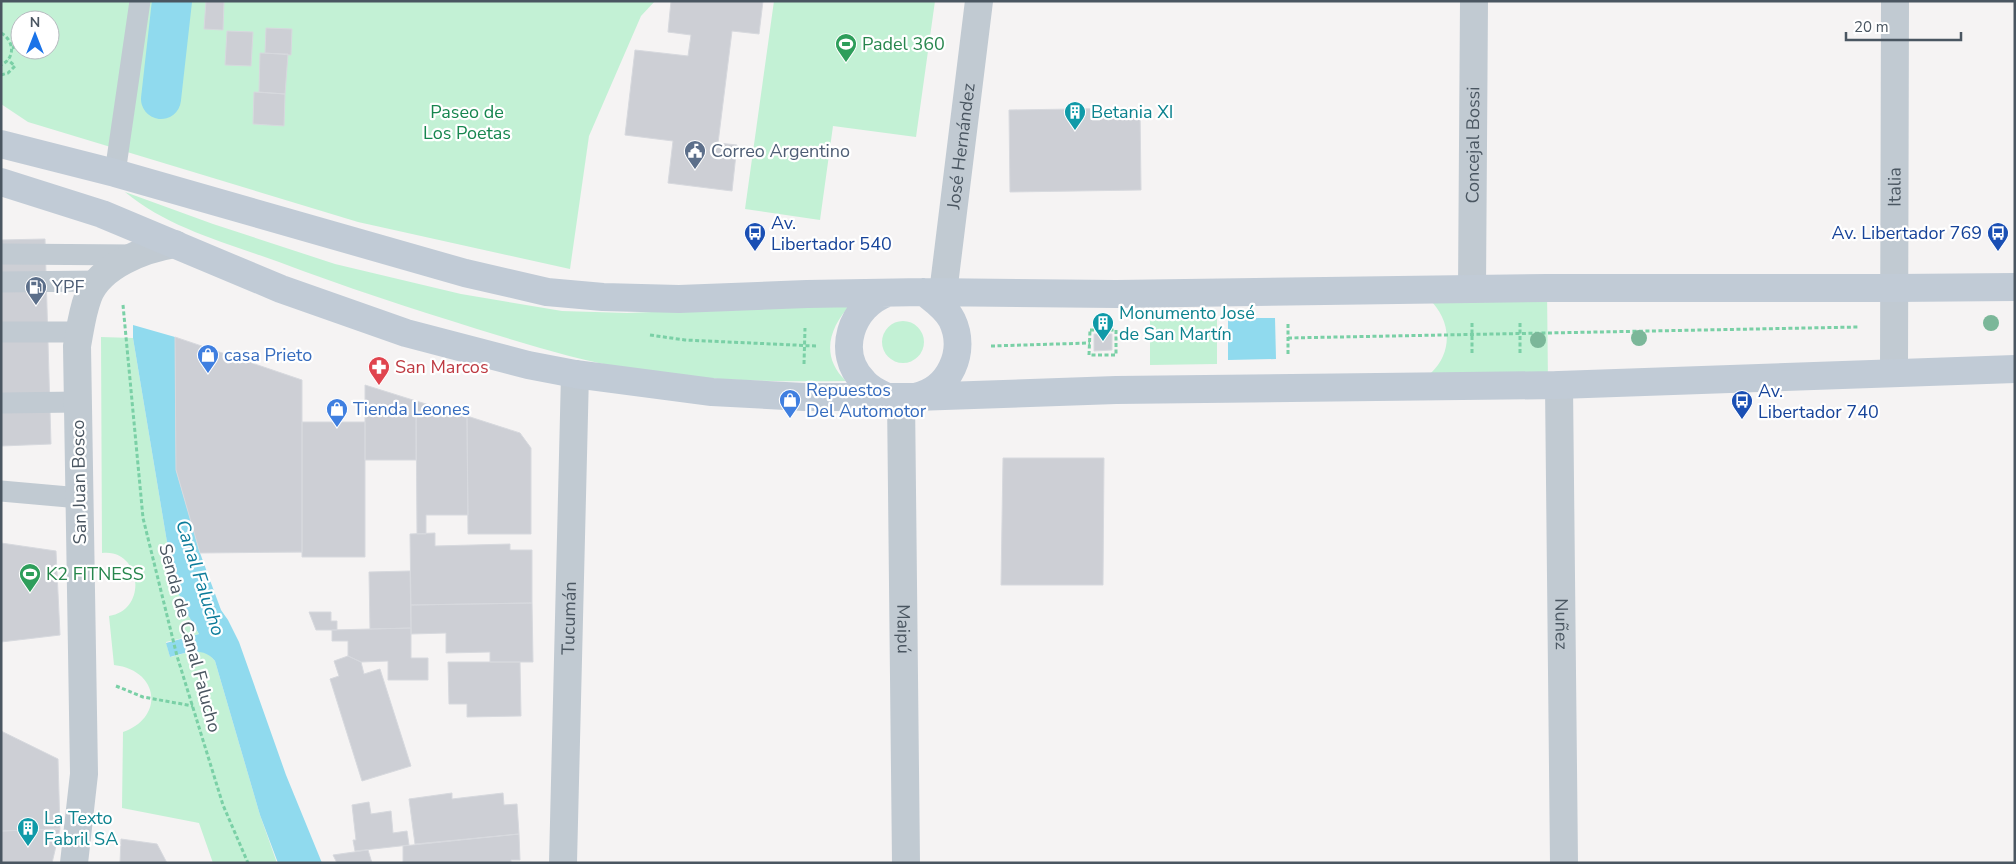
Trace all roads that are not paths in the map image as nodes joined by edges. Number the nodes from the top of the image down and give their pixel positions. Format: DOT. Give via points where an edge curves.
graph roads {
  1 [pos="140,1"];
  2 [pos="979,1"];
  3 [pos="1474,1"];
  4 [pos="1895,1"];
  5 [pos="1,144"];
  6 [pos="115,173"];
  7 [pos="1,182"];
  8 [pos="175,244"];
  9 [pos="1,254"];
  10 [pos="117,267"];
  11 [pos="1,282"];
  12 [pos="2015,286"];
  13 [pos="1895,288"];
  14 [pos="1472,289"];
  15 [pos="887,293"];
  16 [pos="934,293"];
  17 [pos="1,332"];
  18 [pos="80,332"];
  19 [pos="2015,369"];
  20 [pos="1894,373"];
  21 [pos="575,374"];
  22 [pos="1559,385"];
  23 [pos="901,397"];
  24 [pos="78,402"];
  25 [pos="1,403"];
  26 [pos="1,491"];
  27 [pos="80,498"];
  28 [pos="74,863"];
  29 [pos="563,863"];
  30 [pos="906,863"];
  31 [pos="1564,863"];
  1 -- 6 [label="lane"];
  2 -- 16 [label="street, José Hernández"];
  3 -- 14 [label="street, Concejal Bossi"];
  4 -- 13 [label="street, Italia"];
  5 -- 6 [label="main road"];
  6 -- 15 [label="main road" via="375,249 547,292 679,299"];
  7 -- 8 [label="main road" via="102,214"];
  8 -- 10 [label="street" via="153,248"];
  8 -- 21 [label="main road" via="281,289 406,333"];
  9 -- 10 [label="lane"];
  10 -- 11 [label="lane"];
  10 -- 18 [label="street, San Juan Bosco" via="89,295"];
  12 -- 13 [label="main road"];
  13 -- 14 [label="main road"];
  13 -- 20 [label="street, Italia"];
  14 -- 16 [label="main road"];
  15 -- 16 [label="main road"];
  15 -- 23 [label="main road" via="868,303 860,312 850,335 849,347 851,360 863,381 872,389"];
  16 -- 23 [label="main road" via="952,318 956,330 958,348 954,364 949,375 931,391"];
  17 -- 18 [label="lane"];
  18 -- 24 [label="street, San Juan Bosco" via="77,346"];
  19 -- 20 [label="main road"];
  20 -- 22 [label="main road"];
  21 -- 23 [label="main road" via="712,392 804,397"];
  21 -- 29 [label="street, Tucumán"];
  22 -- 23 [label="main road" via="1116,390"];
  22 -- 31 [label="street, Nuñez"];
  23 -- 30 [label="street, Maipú"];
  24 -- 25 [label="lane"];
  24 -- 27 [label="street, San Juan Bosco"];
  26 -- 27 [label="lane"];
  27 -- 28 [label="street, San Juan Bosco" via="84,774"];
}
